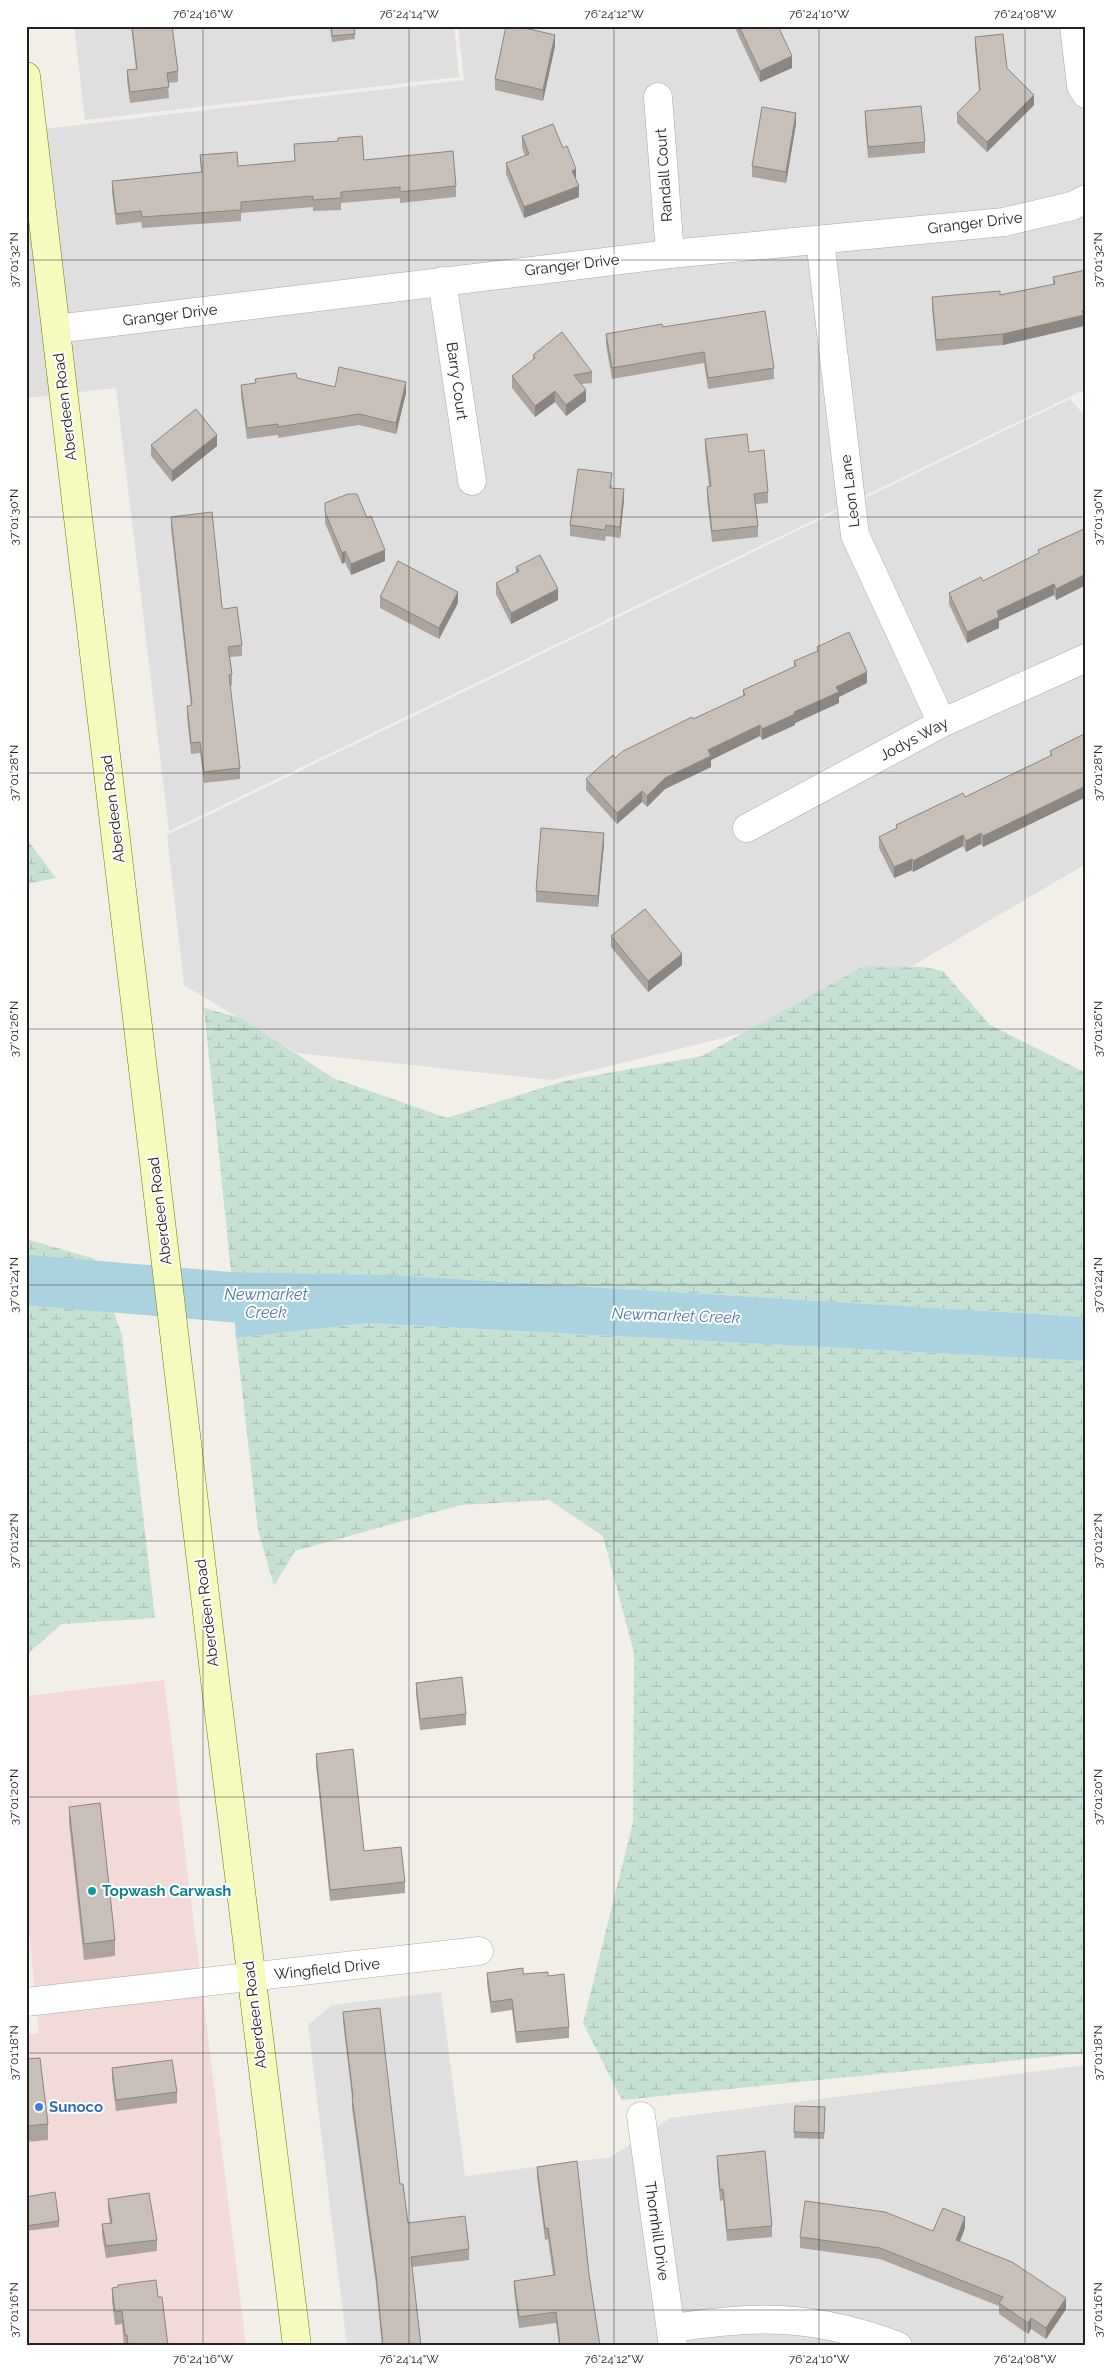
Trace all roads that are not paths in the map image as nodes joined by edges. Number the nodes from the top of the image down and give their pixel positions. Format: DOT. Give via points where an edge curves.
graph roads {
  1 [pos="1074,26"];
  2 [pos="26,76"];
  3 [pos="1086,94"];
  4 [pos="658,97"];
  5 [pos="1086,199"];
  6 [pos="820,240"];
  7 [pos="670,254"];
  8 [pos="442,280"];
  9 [pos="56,329"];
  10 [pos="472,481"];
  11 [pos="1086,658"];
  12 [pos="942,723"];
  13 [pos="747,828"];
  14 [pos="479,1951"];
  15 [pos="250,1977"];
  16 [pos="26,2002"];
  17 [pos="641,2116"];
  18 [pos="672,2337"];
  19 [pos="297,2346"];
  20 [pos="898,2346"];
  1 -- 3 [label="street" via="1081,86"];
  2 -- 9 [label="main road, Aberdeen Road"];
  4 -- 7 [label="street, Randall Court"];
  5 -- 6 [label="street, Granger Drive" via="1072,206 1004,222"];
  6 -- 7 [label="street, Granger Drive"];
  6 -- 12 [label="street, Leon Lane" via="855,535"];
  7 -- 8 [label="street, Granger Drive"];
  8 -- 9 [label="street, Granger Drive"];
  8 -- 10 [label="street, Barry Court"];
  9 -- 15 [label="main road, Aberdeen Road"];
  11 -- 12 [label="street, Jodys Way"];
  12 -- 13 [label="street, Jodys Way"];
  14 -- 15 [label="street, Wingfield Drive"];
  15 -- 16 [label="street, Wingfield Drive"];
  15 -- 19 [label="main road, Aberdeen Road"];
  17 -- 18 [label="street, Thornhill Drive"];
  18 -- 20 [label="street" via="748,2320 816,2323"];
}
